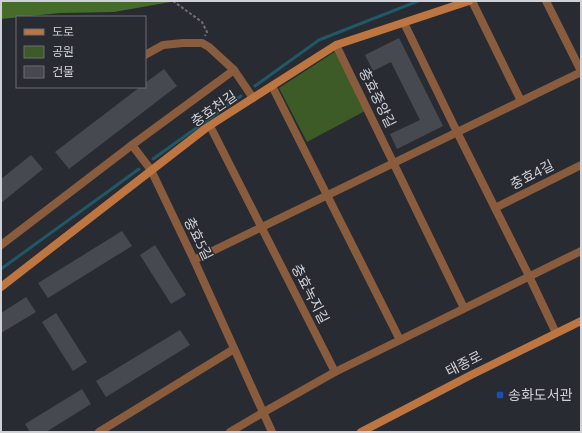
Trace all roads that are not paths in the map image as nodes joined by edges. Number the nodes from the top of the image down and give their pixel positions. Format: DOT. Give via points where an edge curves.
graph roads {
  1 [pos="469,1"];
  2 [pos="472,1"];
  3 [pos="546,1"];
  4 [pos="404,23"];
  5 [pos="336,45"];
  6 [pos="146,54"];
  7 [pos="234,70"];
  8 [pos="581,71"];
  9 [pos="272,86"];
  10 [pos="253,98"];
  11 [pos="521,101"];
  12 [pos="210,126"];
  13 [pos="456,132"];
  14 [pos="132,145"];
  15 [pos="394,163"];
  16 [pos="581,165"];
  17 [pos="150,170"];
  18 [pos="327,196"];
  19 [pos="495,208"];
  20 [pos="261,228"];
  21 [pos="1,245"];
  22 [pos="581,251"];
  23 [pos="194,260"];
  24 [pos="529,276"];
  25 [pos="1,287"];
  26 [pos="464,308"];
  27 [pos="581,321"];
  28 [pos="556,333"];
  29 [pos="400,340"];
  30 [pos="234,349"];
  31 [pos="335,372"];
  32 [pos="264,412"];
  33 [pos="99,432"];
  34 [pos="230,432"];
  35 [pos="272,432"];
  36 [pos="361,432"];
  1 -- 4 [label="street, 충효천길"];
  2 -- 11 [label="street"];
  3 -- 8 [label="street"];
  4 -- 5 [label="street, 충효천길"];
  4 -- 13 [label="street"];
  5 -- 9 [label="street, 충효천길"];
  5 -- 15 [label="street, 충효중앙길"];
  6 -- 7 [label="street" via="163,45 202,43"];
  7 -- 10 [label="street"];
  7 -- 14 [label="street"];
  8 -- 11 [label="street"];
  9 -- 10 [label="street, 충효천길"];
  9 -- 18 [label="street"];
  10 -- 12 [label="street, 충효천길"];
  11 -- 13 [label="street"];
  12 -- 17 [label="street, 충효천길"];
  12 -- 20 [label="street"];
  13 -- 15 [label="street"];
  13 -- 19 [label="street"];
  14 -- 17 [label="street, 충효5길"];
  14 -- 21 [label="street"];
  15 -- 18 [label="street"];
  15 -- 26 [label="street"];
  16 -- 19 [label="street, 충효4길"];
  17 -- 23 [label="street, 충효5길"];
  17 -- 25 [label="street, 충효천길"];
  18 -- 20 [label="street"];
  18 -- 29 [label="street"];
  19 -- 24 [label="street"];
  20 -- 23 [label="street"];
  20 -- 31 [label="street, 충효녹지길"];
  22 -- 24 [label="street"];
  23 -- 30 [label="street, 충효5길"];
  24 -- 26 [label="street"];
  24 -- 28 [label="street"];
  26 -- 29 [label="street"];
  27 -- 28 [label="street, 태종로"];
  28 -- 36 [label="street, 태종로"];
  29 -- 31 [label="street"];
  30 -- 32 [label="street, 충효5길"];
  30 -- 33 [label="street"];
  31 -- 32 [label="street"];
  32 -- 34 [label="street"];
  32 -- 35 [label="street, 충효5길"];
}
